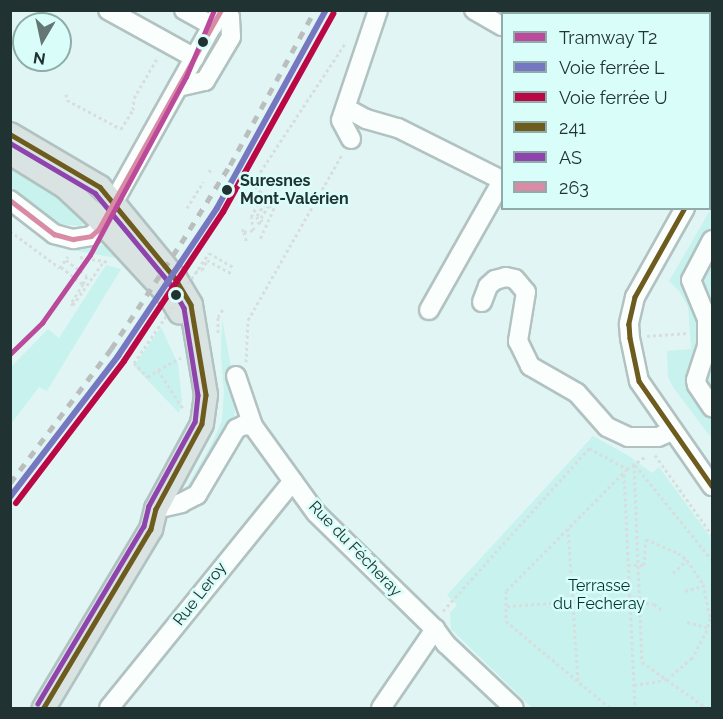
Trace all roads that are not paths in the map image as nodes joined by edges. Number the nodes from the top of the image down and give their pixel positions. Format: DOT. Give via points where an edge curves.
graph roads {
  1 [pos="108,10"];
  2 [pos="184,10"];
  3 [pos="378,10"];
  4 [pos="474,10"];
  5 [pos="220,16"];
  6 [pos="501,25"];
  7 [pos="195,58"];
  8 [pos="178,87"];
  9 [pos="346,108"];
  10 [pos="10,134"];
  11 [pos="351,139"];
  12 [pos="10,153"];
  13 [pos="501,180"];
  14 [pos="501,183"];
  15 [pos="10,200"];
  16 [pos="113,202"];
  17 [pos="684,210"];
  18 [pos="103,222"];
  19 [pos="712,240"];
  20 [pos="482,302"];
  21 [pos="429,309"];
  22 [pos="707,330"];
  23 [pos="200,348"];
  24 [pos="236,376"];
  25 [pos="712,408"];
  26 [pos="253,426"];
  27 [pos="672,431"];
  28 [pos="293,481"];
  29 [pos="712,486"];
  30 [pos="156,509"];
  31 [pos="435,629"];
  32 [pos="27,708"];
  33 [pos="44,708"];
  34 [pos="109,708"];
  35 [pos="381,708"];
  36 [pos="514,708"];
  1 -- 7 [label="street"];
  2 -- 5 [label="street"];
  3 -- 9 [label="street"];
  4 -- 6 [label="street"];
  5 -- 7 [label="street"];
  5 -- 8 [label="street" via="230,17 231,37 205,81"];
  7 -- 8 [label="street"];
  8 -- 16 [label="street"];
  9 -- 11 [label="street" via="341,120"];
  9 -- 13 [label="street" via="366,119 398,128"];
  10 -- 16 [label="main road" via="81,174"];
  12 -- 18 [label="main road" via="65,187"];
  14 -- 21 [label="street"];
  15 -- 18 [label="street" via="54,234 64,237 91,236"];
  16 -- 18 [label="street"];
  16 -- 23 [label="main road" via="191,305"];
  17 -- 27 [label="street" via="643,279 629,324 639,381"];
  18 -- 23 [label="main road" via="171,298"];
  19 -- 22 [label="street" via="691,280"];
  20 -- 27 [label="street" via="495,280 515,279 526,292 518,341 530,366 577,393 607,427 628,437 658,437"];
  22 -- 25 [label="street" via="704,361 696,380"];
  23 -- 30 [label="main road" via="206,395 202,424"];
  24 -- 26 [label="street, Rue du Fécheray"];
  26 -- 28 [label="street, Rue du Fécheray"];
  26 -- 30 [label="street" via="236,429 197,495"];
  27 -- 29 [label="street"];
  28 -- 31 [label="street, Rue du Fécheray" via="316,513"];
  28 -- 34 [label="street, Rue Leroy"];
  30 -- 32 [label="main road" via="140,522"];
  30 -- 33 [label="main road" via="151,529"];
  31 -- 35 [label="street"];
  31 -- 36 [label="street, Rue du Fécheray"];
}
